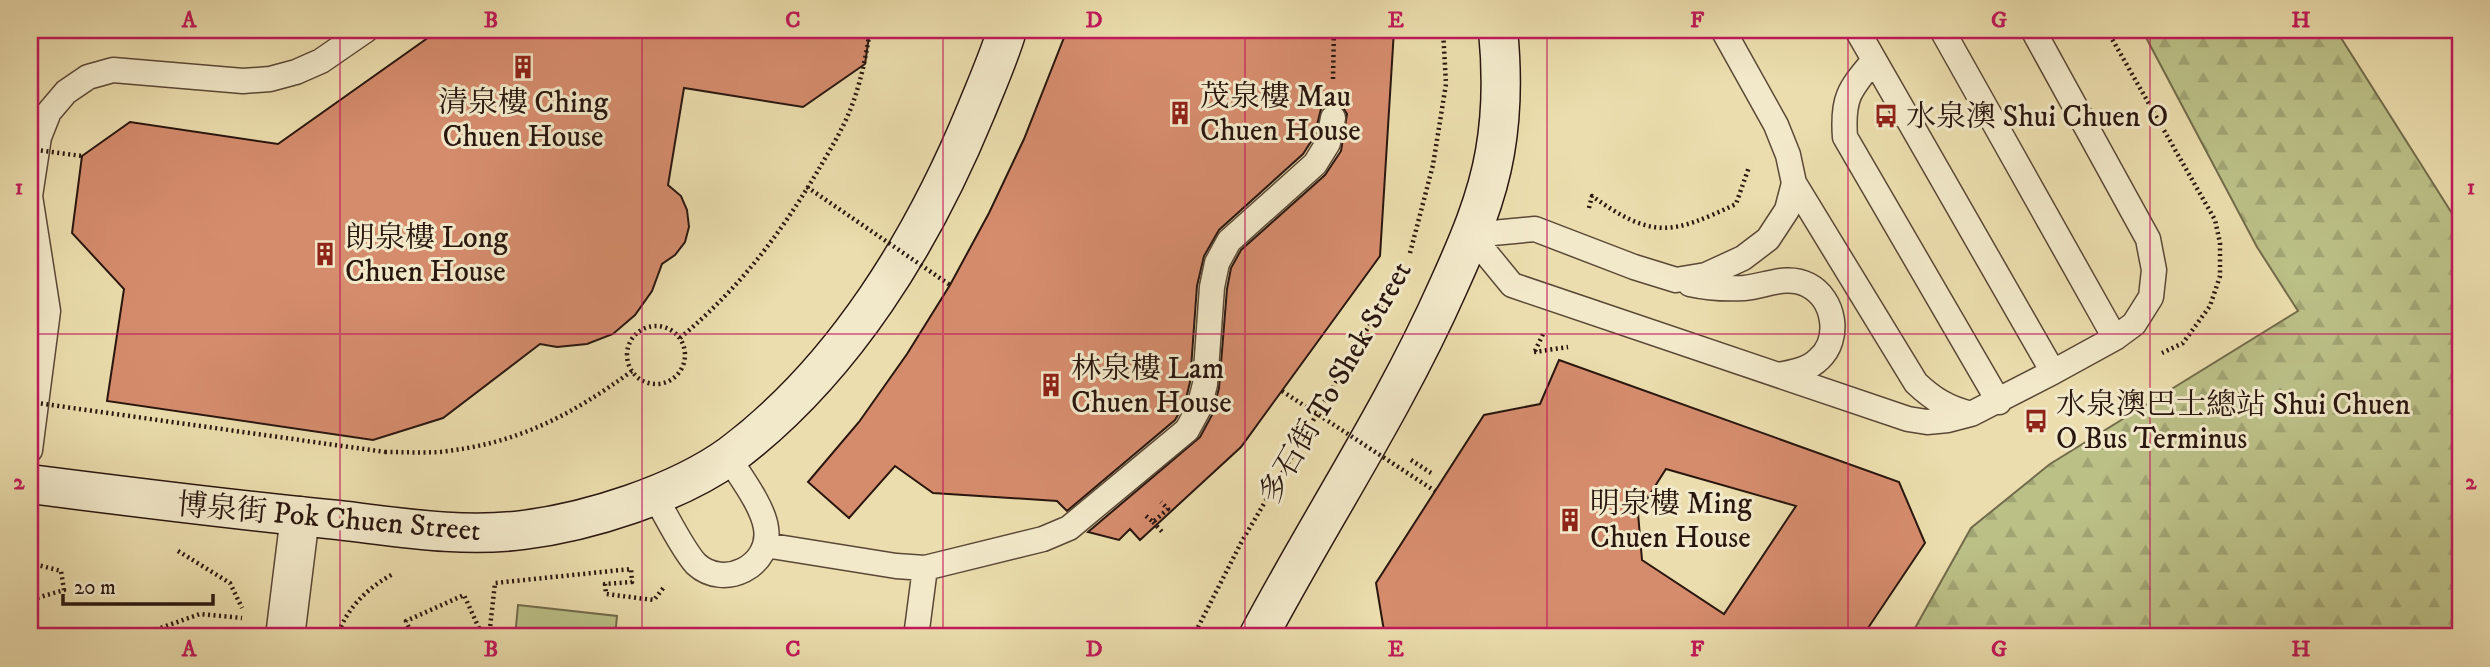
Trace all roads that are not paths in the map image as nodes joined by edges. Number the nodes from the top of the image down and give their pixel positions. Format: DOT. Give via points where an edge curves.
graph roads {
  1 [pos="366,30"];
  2 [pos="1007,30"];
  3 [pos="1498,30"];
  4 [pos="1723,30"];
  5 [pos="1857,30"];
  6 [pos="1942,30"];
  7 [pos="2033,30"];
  8 [pos="1739,42"];
  9 [pos="1874,60"];
  10 [pos="1333,118"];
  11 [pos="1794,183"];
  12 [pos="1471,234"];
  13 [pos="1676,280"];
  14 [pos="2115,338"];
  15 [pos="2053,372"];
  16 [pos="1779,375"];
  17 [pos="2000,402"];
  18 [pos="1971,414"];
  19 [pos="30,450"];
  20 [pos="728,457"];
  21 [pos="30,484"];
  22 [pos="654,495"];
  23 [pos="300,516"];
  24 [pos="765,545"];
  25 [pos="925,568"];
  26 [pos="286,630"];
  27 [pos="916,637"];
  28 [pos="1258,637"];
  1 -- 19 [label="lane" via="321,61 270,79 113,70 66,92 39,137 30,196 48,311"];
  2 -- 20 [label="street, 博泉街 Pok Chuen Street" via="960,151 900,263 821,369"];
  3 -- 12 [label="street, 多石街 To Shek Street" via="1500,103 1495,152"];
  4 -- 8 [label="lane"];
  5 -- 9 [label="lane"];
  6 -- 14 [label="lane"];
  7 -- 14 [label="lane" via="2148,239 2154,270 2151,298 2134,324"];
  8 -- 11 [label="lane" via="1788,155"];
  9 -- 15 [label="lane"];
  9 -- 17 [label="lane" via="1851,88 1843,111 1846,136"];
  10 -- 25 [label="lane" via="1328,143 1315,164 1229,241 1217,263 1205,384 1187,430 1069,528 1043,539"];
  11 -- 13 [label="lane" via="1787,210 1768,239 1743,258 1706,275"];
  11 -- 18 [label="lane" via="1916,383 1933,399"];
  12 -- 13 [label="lane" via="1535,229"];
  12 -- 16 [label="lane" via="1512,285"];
  12 -- 28 [label="street, 多石街 To Shek Street" via="1388,407"];
  13 -- 16 [label="lane" via="1702,287 1737,288 1789,279 1809,286 1825,300 1833,320 1831,341 1820,359 1802,370"];
  14 -- 15 [label="lane"];
  15 -- 17 [label="lane"];
  16 -- 18 [label="lane" via="1908,419 1927,422"];
  17 -- 18 [label="lane"];
  20 -- 22 [label="street, 博泉街 Pok Chuen Street"];
  20 -- 24 [label="lane" via="761,513"];
  21 -- 23 [label="street, 博泉街 Pok Chuen Street"];
  22 -- 23 [label="street, 博泉街 Pok Chuen Street" via="577,521 467,534"];
  22 -- 24 [label="lane" via="697,564 712,573 745,571 756,563"];
  23 -- 26 [label="street"];
  24 -- 25 [label="lane"];
  25 -- 27 [label="lane"];
}
